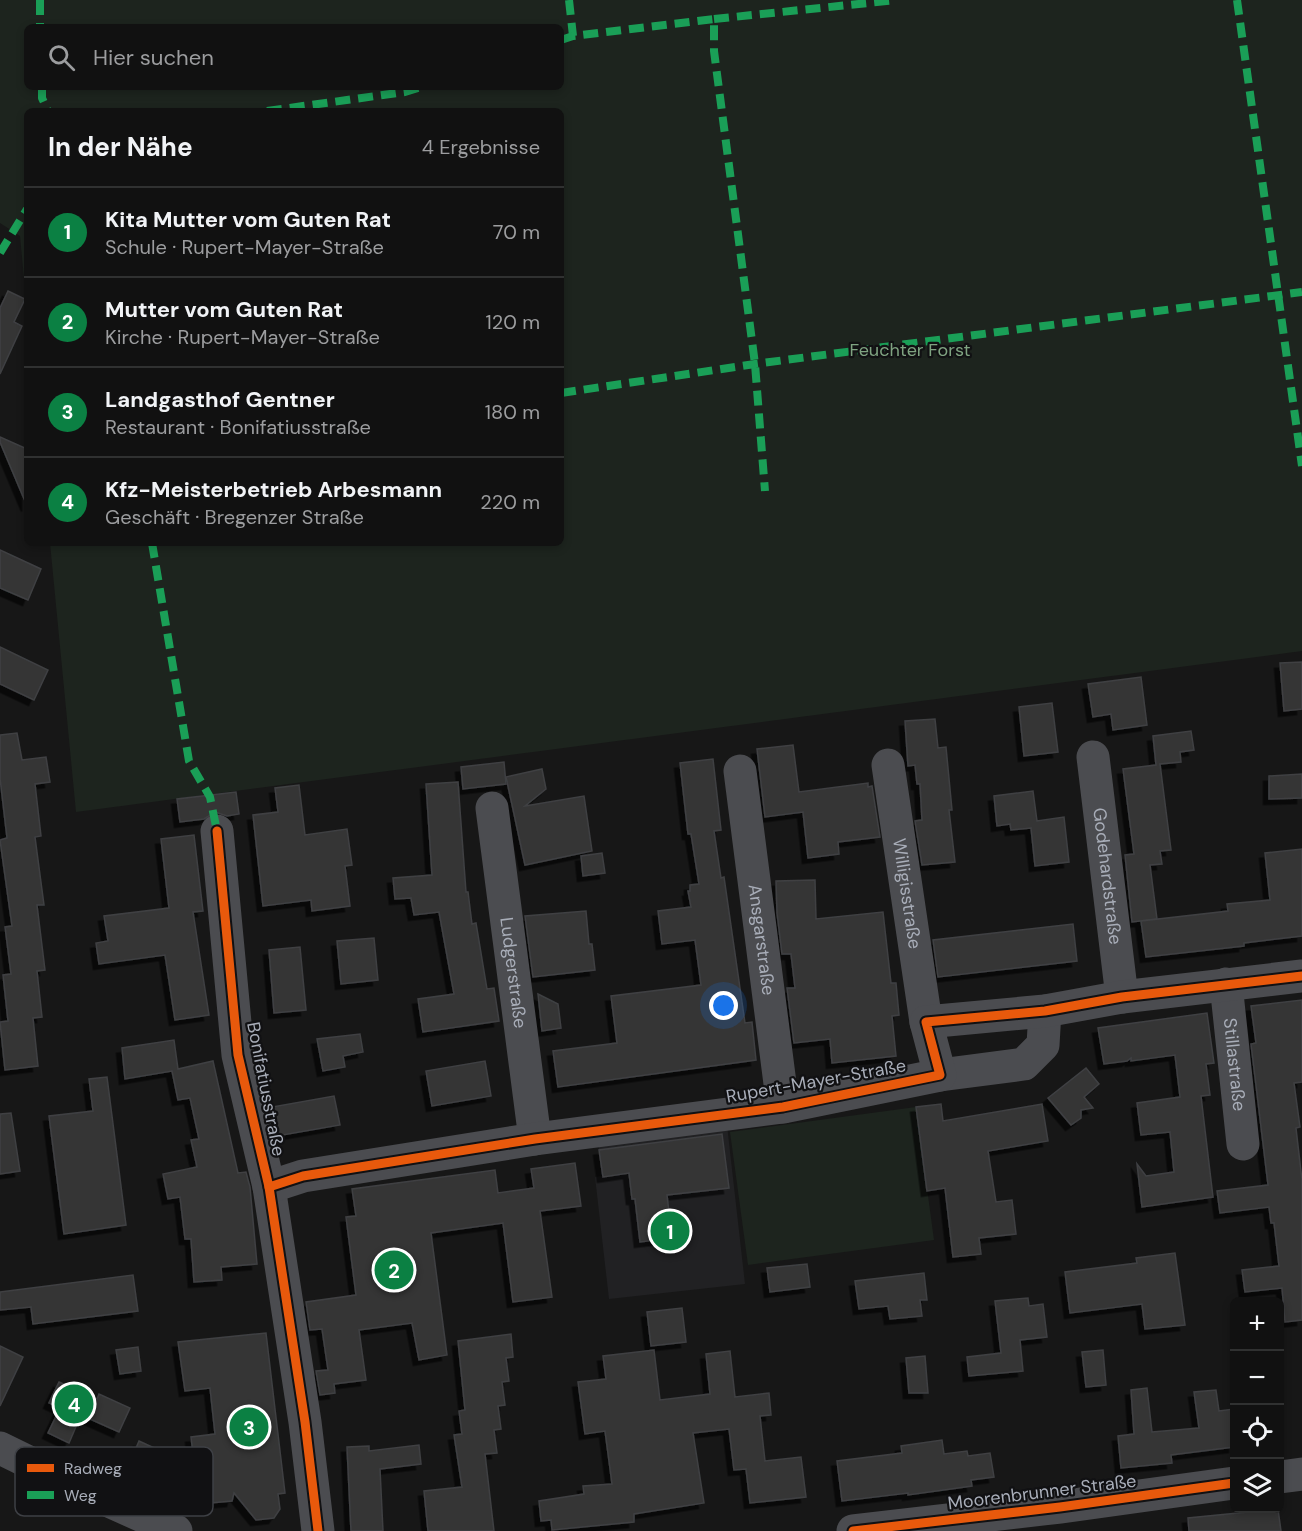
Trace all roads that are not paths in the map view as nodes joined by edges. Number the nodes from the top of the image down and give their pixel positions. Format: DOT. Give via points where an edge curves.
graph roads {
  1 [pos="1093,757"];
  2 [pos="888,765"];
  3 [pos="740,771"];
  4 [pos="492,808"];
  5 [pos="217,831"];
  6 [pos="1302,976"];
  7 [pos="1226,984"];
  8 [pos="1122,997"];
  9 [pos="1045,1011"];
  10 [pos="926,1022"];
  11 [pos="940,1075"];
  12 [pos="783,1107"];
  13 [pos="535,1139"];
  14 [pos="1243,1144"];
  15 [pos="269,1187"];
  16 [pos="0,1448"];
  17 [pos="15,1455"];
  18 [pos="1302,1474"];
  19 [pos="1284,1476"];
  20 [pos="1230,1484"];
  21 [pos="144,1516"];
  22 [pos="1061,1519"];
  23 [pos="176,1531"];
  24 [pos="318,1531"];
  25 [pos="853,1531"];
  1 -- 8 [label="street, Godehardstraße"];
  2 -- 10 [label="street, Willigisstraße"];
  3 -- 12 [label="street, Ansgarstraße"];
  4 -- 13 [label="street, Ludgerstraße"];
  5 -- 15 [label="street, Bonifatiusstraße" via="238,1055"];
  6 -- 7 [label="street"];
  7 -- 8 [label="street"];
  7 -- 14 [label="street, Stillastraße"];
  8 -- 9 [label="street"];
  9 -- 10 [label="street"];
  9 -- 11 [label="street, Rupert-Mayer-Straße" via="1043,1045 1024,1064"];
  10 -- 11 [label="street"];
  11 -- 12 [label="street, Rupert-Mayer-Straße"];
  12 -- 13 [label="street, Rupert-Mayer-Straße"];
  13 -- 15 [label="street, Rupert-Mayer-Straße" via="303,1176"];
  15 -- 24 [label="street, Bonifatiusstraße"];
  16 -- 17 [label="street"];
  18 -- 19 [label="street"];
  20 -- 22 [label="street, Moorenbrunner Straße"];
  21 -- 23 [label="street"];
  22 -- 25 [label="street, Moorenbrunner Straße"];
}
